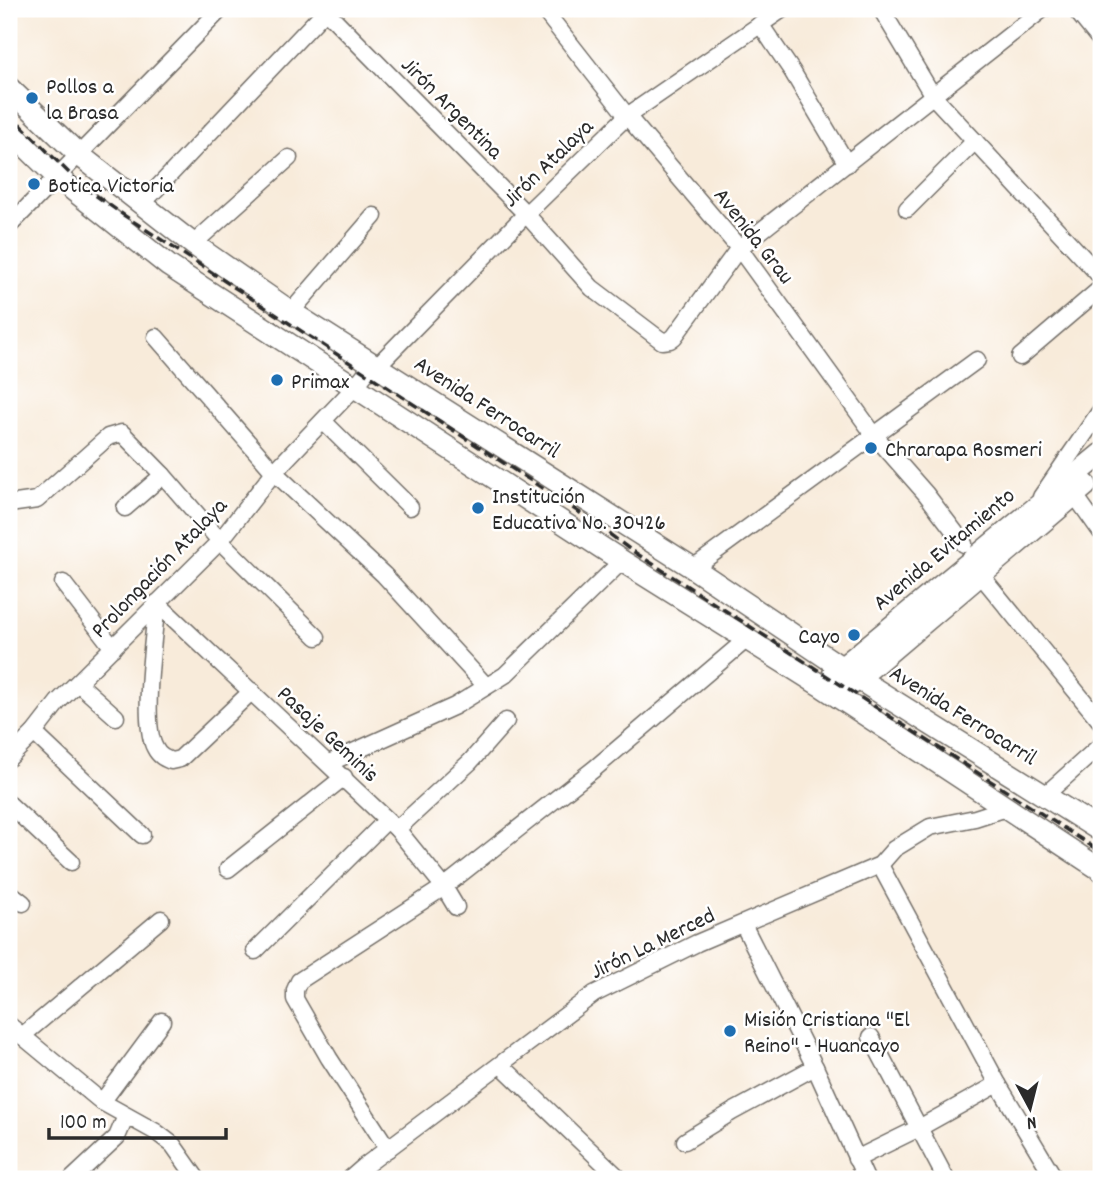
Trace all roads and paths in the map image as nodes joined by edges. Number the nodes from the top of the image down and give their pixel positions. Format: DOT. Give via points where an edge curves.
graph roads {
  1 [pos="221,9"];
  2 [pos="326,9"];
  3 [pos="543,9"];
  4 [pos="783,9"];
  5 [pos="881,9"];
  6 [pos="1044,9"];
  7 [pos="1075,9"];
  8 [pos="760,24"];
  9 [pos="1101,41"];
  10 [pos="9,88"];
  11 [pos="933,96"];
  12 [pos="627,116"];
  13 [pos="9,130"];
  14 [pos="975,142"];
  15 [pos="78,154"];
  16 [pos="289,158"];
  17 [pos="846,164"];
  18 [pos="57,177"];
  19 [pos="142,204"];
  20 [pos="906,209"];
  21 [pos="526,214"];
  22 [pos="374,216"];
  23 [pos="9,226"];
  24 [pos="194,244"];
  25 [pos="739,248"];
  26 [pos="1101,277"];
  27 [pos="1101,288"];
  28 [pos="291,312"];
  29 [pos="156,337"];
  30 [pos="1020,357"];
  31 [pos="977,360"];
  32 [pos="365,376"];
  33 [pos="1101,410"];
  34 [pos="323,421"];
  35 [pos="875,436"];
  36 [pos="1101,454"];
  37 [pos="274,472"];
  38 [pos="1101,472"];
  39 [pos="163,475"];
  40 [pos="1074,494"];
  41 [pos="9,504"];
  42 [pos="1035,506"];
  43 [pos="410,507"];
  44 [pos="125,508"];
  45 [pos="1101,532"];
  46 [pos="220,541"];
  47 [pos="964,544"];
  48 [pos="622,561"];
  49 [pos="693,568"];
  50 [pos="980,574"];
  51 [pos="63,583"];
  52 [pos="157,603"];
  53 [pos="317,637"];
  54 [pos="747,639"];
  55 [pos="113,648"];
  56 [pos="850,672"];
  57 [pos="78,683"];
  58 [pos="486,686"];
  59 [pos="252,691"];
  60 [pos="828,691"];
  61 [pos="116,717"];
  62 [pos="506,721"];
  63 [pos="1101,722"];
  64 [pos="34,733"];
  65 [pos="1101,745"];
  66 [pos="9,758"];
  67 [pos="329,763"];
  68 [pos="344,777"];
  69 [pos="1044,796"];
  70 [pos="9,804"];
  71 [pos="1006,808"];
  72 [pos="392,824"];
  73 [pos="1101,831"];
  74 [pos="142,835"];
  75 [pos="71,862"];
  76 [pos="880,865"];
  77 [pos="228,869"];
  78 [pos="1101,870"];
  79 [pos="444,887"];
  80 [pos="9,892"];
  81 [pos="23,903"];
  82 [pos="456,907"];
  83 [pos="162,919"];
  84 [pos="743,924"];
  85 [pos="255,951"];
  86 [pos="162,1021"];
  87 [pos="9,1025"];
  88 [pos="22,1037"];
  89 [pos="871,1037"];
  90 [pos="501,1065"];
  91 [pos="815,1067"];
  92 [pos="999,1084"];
  93 [pos="102,1102"];
  94 [pos="126,1116"];
  95 [pos="919,1128"];
  96 [pos="685,1141"];
  97 [pos="387,1149"];
  98 [pos="856,1159"];
  99 [pos="72,1179"];
  100 [pos="197,1179"];
  101 [pos="350,1179"];
  102 [pos="620,1179"];
  103 [pos="866,1179"];
  104 [pos="946,1179"];
  105 [pos="1055,1179"];
  1 -- 15 [label="street"];
  2 -- 19 [label="street"];
  2 -- 21 [label="street, Jirón Argentina"];
  3 -- 12 [label="street, Avenida Grau"];
  4 -- 8 [label="street, Jirón Atalaya"];
  5 -- 11 [label="street"];
  6 -- 11 [label="street"];
  7 -- 9 [label="street"];
  8 -- 12 [label="street, Jirón Atalaya"];
  8 -- 17 [label="street"];
  10 -- 15 [label="main road, Avenida Ferrocarril"];
  11 -- 14 [label="street"];
  11 -- 17 [label="street"];
  12 -- 21 [label="street, Jirón Atalaya"];
  12 -- 25 [label="street, Avenida Grau"];
  13 -- 18 [label="main road, Avenida Ferrocarril"];
  14 -- 20 [label="street"];
  14 -- 26 [label="street"];
  15 -- 18 [label="street"];
  15 -- 19 [label="main road, Avenida Ferrocarril"];
  16 -- 24 [label="street"];
  17 -- 25 [label="street"];
  18 -- 23 [label="street"];
  18 -- 32 [label="main road, Avenida Ferrocarril" via="169,266"];
  19 -- 24 [label="main road, Avenida Ferrocarril"];
  21 -- 25 [label="street, Jirón Argentina" via="592,288 657,339 674,337"];
  21 -- 32 [label="street, Jirón Atalaya"];
  22 -- 28 [label="street"];
  24 -- 28 [label="main road, Avenida Ferrocarril"];
  25 -- 35 [label="street, Avenida Grau"];
  27 -- 30 [label="street"];
  28 -- 32 [label="main road, Avenida Ferrocarril"];
  29 -- 37 [label="street"];
  31 -- 35 [label="street"];
  32 -- 34 [label="street, Prolongación Atalaya"];
  32 -- 48 [label="main road, Avenida Ferrocarril"];
  32 -- 49 [label="main road, Avenida Ferrocarril"];
  33 -- 42 [label="street"];
  34 -- 37 [label="street, Prolongación Atalaya"];
  34 -- 43 [label="street"];
  35 -- 47 [label="street, Avenida Grau"];
  35 -- 49 [label="street"];
  36 -- 42 [label="main road, Avenida Evitamiento"];
  37 -- 46 [label="street, Prolongación Atalaya"];
  37 -- 58 [label="street" via="384,575"];
  38 -- 40 [label="main road, Avenida Evitamiento"];
  39 -- 41 [label="street" via="122,433 114,434 37,500"];
  39 -- 44 [label="street"];
  39 -- 46 [label="street"];
  40 -- 45 [label="street"];
  40 -- 50 [label="main road, Avenida Evitamiento"];
  42 -- 56 [label="main road, Avenida Evitamiento"];
  46 -- 52 [label="street, Prolongación Atalaya"];
  46 -- 53 [label="street"];
  48 -- 54 [label="main road, Avenida Ferrocarril"];
  48 -- 58 [label="street" via="505,675"];
  49 -- 56 [label="main road, Avenida Ferrocarril"];
  50 -- 56 [label="main road, Avenida Evitamiento"];
  50 -- 63 [label="street"];
  51 -- 55 [label="street"];
  52 -- 55 [label="street, Prolongación Atalaya"];
  52 -- 59 [label="street, Pasaje Geminis"];
  52 -- 59 [label="street" via="150,730 162,757 180,759"];
  54 -- 60 [label="main road, Avenida Ferrocarril"];
  54 -- 79 [label="street" via="594,769"];
  55 -- 57 [label="street, Prolongación Atalaya"];
  56 -- 60 [label="main road, Avenida Evitamiento"];
  56 -- 69 [label="main road, Avenida Ferrocarril"];
  57 -- 61 [label="street"];
  57 -- 64 [label="street, Prolongación Atalaya"];
  58 -- 67 [label="street" via="455,706"];
  59 -- 67 [label="street, Pasaje Geminis"];
  60 -- 71 [label="main road, Avenida Ferrocarril"];
  62 -- 72 [label="street" via="470,762"];
  64 -- 66 [label="street, Prolongación Atalaya"];
  64 -- 74 [label="street"];
  65 -- 69 [label="street"];
  67 -- 68 [label="street, Pasaje Geminis"];
  68 -- 72 [label="street, Pasaje Geminis"];
  68 -- 77 [label="street"];
  69 -- 73 [label="main road, Avenida Ferrocarril"];
  70 -- 75 [label="street"];
  71 -- 76 [label="street, Jirón La Merced" via="930,827 894,849"];
  71 -- 78 [label="main road, Avenida Ferrocarril"];
  72 -- 79 [label="street, Pasaje Geminis"];
  72 -- 85 [label="street"];
  76 -- 84 [label="street, Jirón La Merced"];
  76 -- 92 [label="street"];
  79 -- 82 [label="street, Pasaje Geminis"];
  79 -- 97 [label="street" via="299,981 295,990 295,999 328,1058"];
  80 -- 81 [label="street"];
  83 -- 88 [label="street"];
  84 -- 90 [label="street, Jirón La Merced" via="594,994"];
  84 -- 91 [label="street"];
  86 -- 93 [label="street"];
  87 -- 88 [label="street"];
  88 -- 93 [label="street"];
  89 -- 95 [label="street"];
  90 -- 97 [label="street, Jirón La Merced"];
  90 -- 102 [label="street"];
  91 -- 96 [label="street"];
  91 -- 98 [label="street"];
  92 -- 95 [label="street"];
  92 -- 105 [label="street"];
  93 -- 94 [label="street"];
  94 -- 99 [label="street" via="117,1137"];
  94 -- 100 [label="street" via="173,1145"];
  95 -- 98 [label="street"];
  95 -- 104 [label="street"];
  97 -- 101 [label="street, Jirón La Merced"];
  98 -- 103 [label="street"];
}
